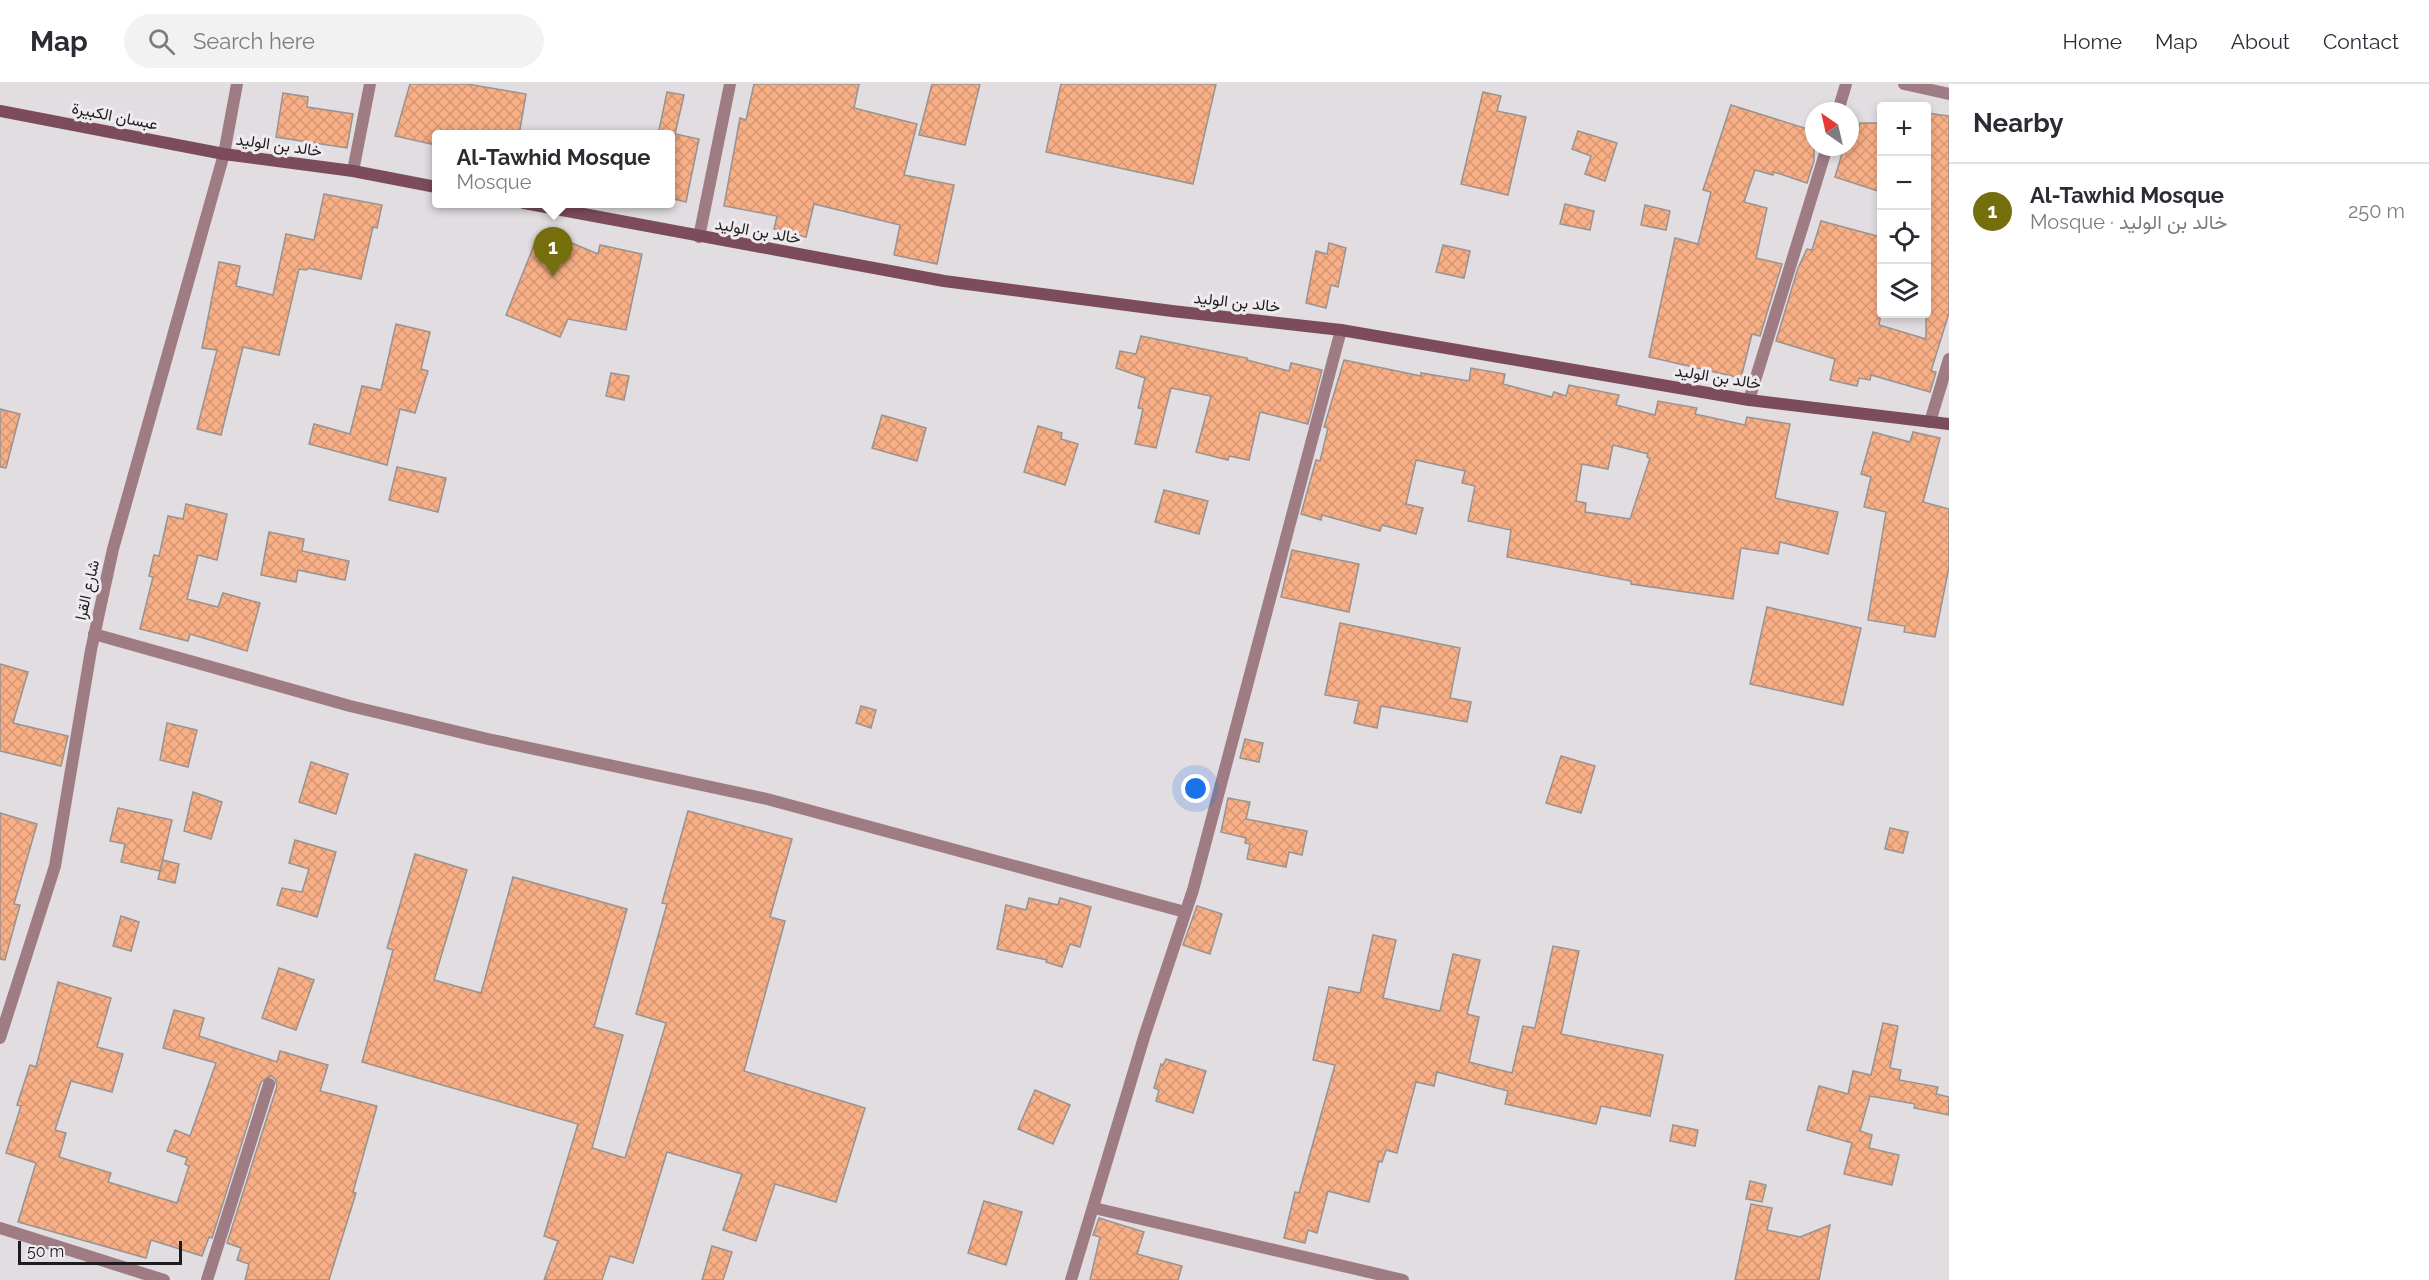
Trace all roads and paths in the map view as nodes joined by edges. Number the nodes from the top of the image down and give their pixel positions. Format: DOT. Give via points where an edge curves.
graph roads {
  1 [pos="237,84"];
  2 [pos="370,84"];
  3 [pos="730,84"];
  4 [pos="1846,84"];
  5 [pos="1904,84"];
  6 [pos="1949,94"];
  7 [pos="1841,102"];
  8 [pos="0,111"];
  9 [pos="224,154"];
  10 [pos="1824,156"];
  11 [pos="353,171"];
  12 [pos="432,186"];
  13 [pos="545,208"];
  14 [pos="699,237"];
  15 [pos="1341,330"];
  16 [pos="1949,359"];
  17 [pos="1749,400"];
  18 [pos="1930,422"];
  19 [pos="1949,424"];
  20 [pos="94,634"];
  21 [pos="1185,912"];
  22 [pos="0,1038"];
  23 [pos="269,1084"];
  24 [pos="1094,1208"];
  25 [pos="0,1228"];
  26 [pos="164,1280"];
  27 [pos="207,1280"];
  28 [pos="1071,1280"];
  29 [pos="1403,1280"];
  1 -- 9 [label="street, شارع القرا"];
  2 -- 11 [label="street"];
  3 -- 14 [label="street"];
  4 -- 7 [label="street"];
  5 -- 6 [label="street"];
  8 -- 9 [label="main road, عبسان الكبيرة"];
  9 -- 11 [label="main road, خالد بن الوليد"];
  9 -- 20 [label="street, شارع القرا" via="113,549"];
  10 -- 17 [label="street"];
  11 -- 12 [label="main road, خالد بن الوليد"];
  13 -- 14 [label="main road, خالد بن الوليد"];
  14 -- 15 [label="main road, خالد بن الوليد" via="944,281"];
  15 -- 17 [label="main road, خالد بن الوليد"];
  15 -- 21 [label="street" via="1255,663"];
  16 -- 18 [label="street"];
  17 -- 18 [label="main road, خالد بن الوليد"];
  18 -- 19 [label="main road, خالد بن الوليد"];
  20 -- 21 [label="street" via="499,742 767,799"];
  20 -- 22 [label="street, شارع القرا" via="55,866"];
  21 -- 24 [label="street"];
  23 -- 27 [label="street"];
  24 -- 28 [label="street"];
  24 -- 29 [label="street"];
  25 -- 26 [label="street"];
}
